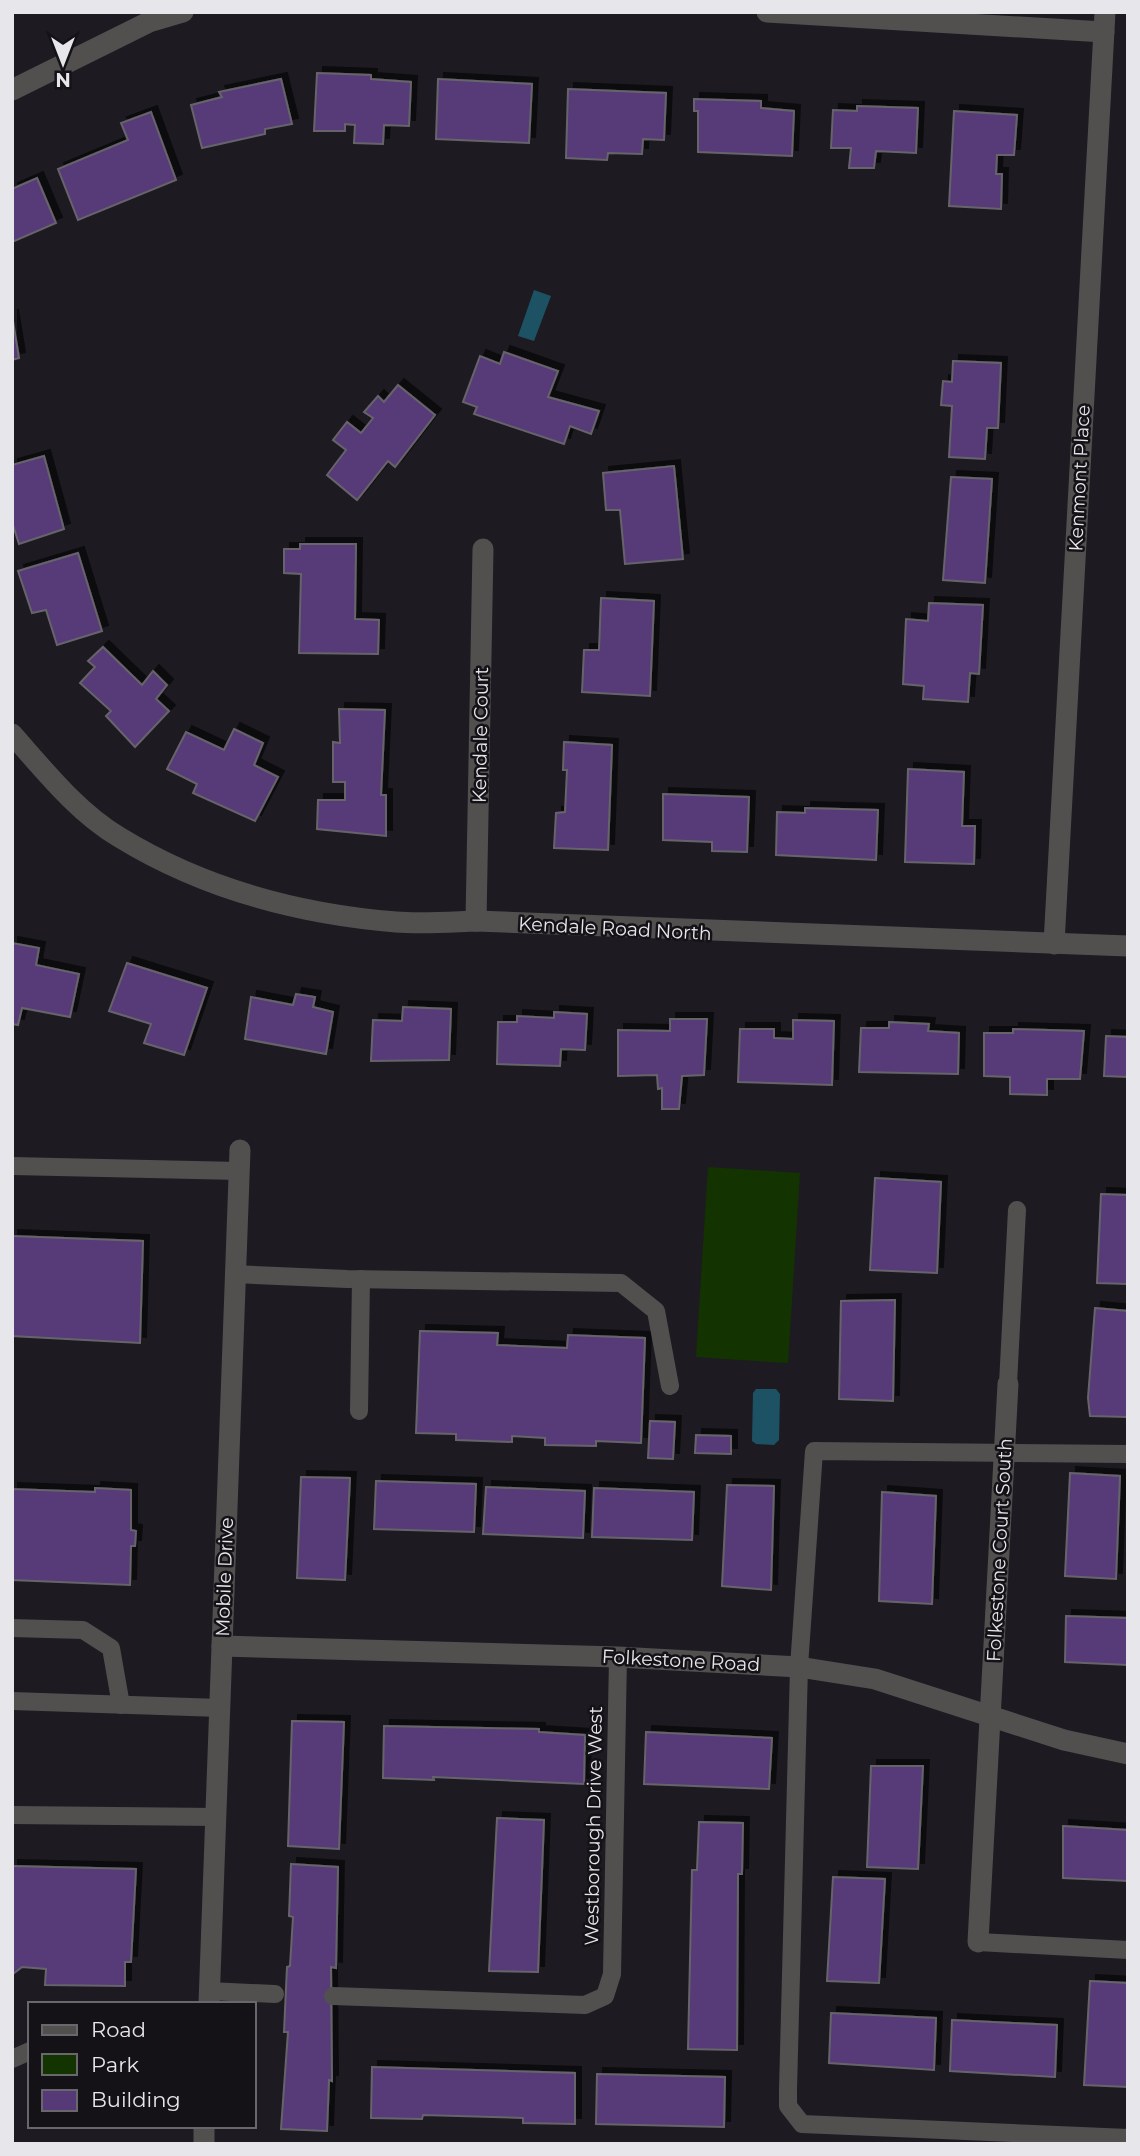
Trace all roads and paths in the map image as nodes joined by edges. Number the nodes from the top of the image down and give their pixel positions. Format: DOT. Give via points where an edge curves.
graph roads {
  1 [pos="183,12"];
  2 [pos="767,12"];
  3 [pos="1104,22"];
  4 [pos="12,90"];
  5 [pos="484,549"];
  6 [pos="12,734"];
  7 [pos="476,921"];
  8 [pos="1054,944"];
  9 [pos="1128,946"];
  10 [pos="240,1161"];
  11 [pos="12,1166"];
  12 [pos="1017,1210"];
  13 [pos="234,1274"];
  14 [pos="361,1279"];
  15 [pos="1008,1384"];
  16 [pos="670,1385"];
  17 [pos="359,1411"];
  18 [pos="1004,1454"];
  19 [pos="1128,1454"];
  20 [pos="12,1628"];
  21 [pos="222,1646"];
  22 [pos="618,1657"];
  23 [pos="799,1667"];
  24 [pos="12,1701"];
  25 [pos="121,1705"];
  26 [pos="220,1708"];
  27 [pos="989,1716"];
  28 [pos="1128,1754"];
  29 [pos="12,1815"];
  30 [pos="217,1817"];
  31 [pos="978,1941"];
  32 [pos="1128,1950"];
  33 [pos="275,1994"];
  34 [pos="332,1996"];
  35 [pos="209,1997"];
  36 [pos="28,2052"];
  37 [pos="12,2059"];
  38 [pos="1128,2138"];
  1 -- 4 [label="street" via="149,22"];
  2 -- 3 [label="street"];
  3 -- 8 [label="street, Kenmont Place"];
  5 -- 7 [label="street, Kendale Court"];
  6 -- 7 [label="street, Kendale Road North" via="58,786 117,836 186,872 262,900 338,916 399,922"];
  7 -- 8 [label="street, Kendale Road North"];
  8 -- 9 [label="street, Kendale Road North"];
  10 -- 11 [label="lane"];
  10 -- 13 [label="street, Mobile Drive"];
  12 -- 15 [label="lane"];
  13 -- 14 [label="lane"];
  13 -- 21 [label="street, Mobile Drive"];
  14 -- 16 [label="lane" via="621,1283 656,1311"];
  14 -- 17 [label="lane"];
  15 -- 18 [label="street, Folkestone Court South"];
  18 -- 19 [label="lane"];
  18 -- 23 [label="lane" via="814,1451"];
  18 -- 27 [label="street, Folkestone Court South"];
  20 -- 25 [label="lane" via="83,1630 111,1648"];
  21 -- 22 [label="street, Folkestone Road"];
  21 -- 26 [label="street, Mobile Drive"];
  22 -- 23 [label="street, Folkestone Road"];
  22 -- 34 [label="lane, Westborough Drive West" via="612,1974 605,1996 585,2005"];
  23 -- 27 [label="street, Folkestone Road" via="875,1679"];
  23 -- 38 [label="lane" via="788,2106 802,2124"];
  24 -- 25 [label="lane"];
  25 -- 26 [label="lane"];
  26 -- 30 [label="street, Mobile Drive"];
  27 -- 28 [label="street, Folkestone Road"];
  27 -- 31 [label="street, Folkestone Court South"];
  29 -- 30 [label="lane"];
  30 -- 35 [label="street, Mobile Drive"];
  31 -- 32 [label="lane"];
  33 -- 35 [label="lane"];
  36 -- 37 [label="lane"];
}
